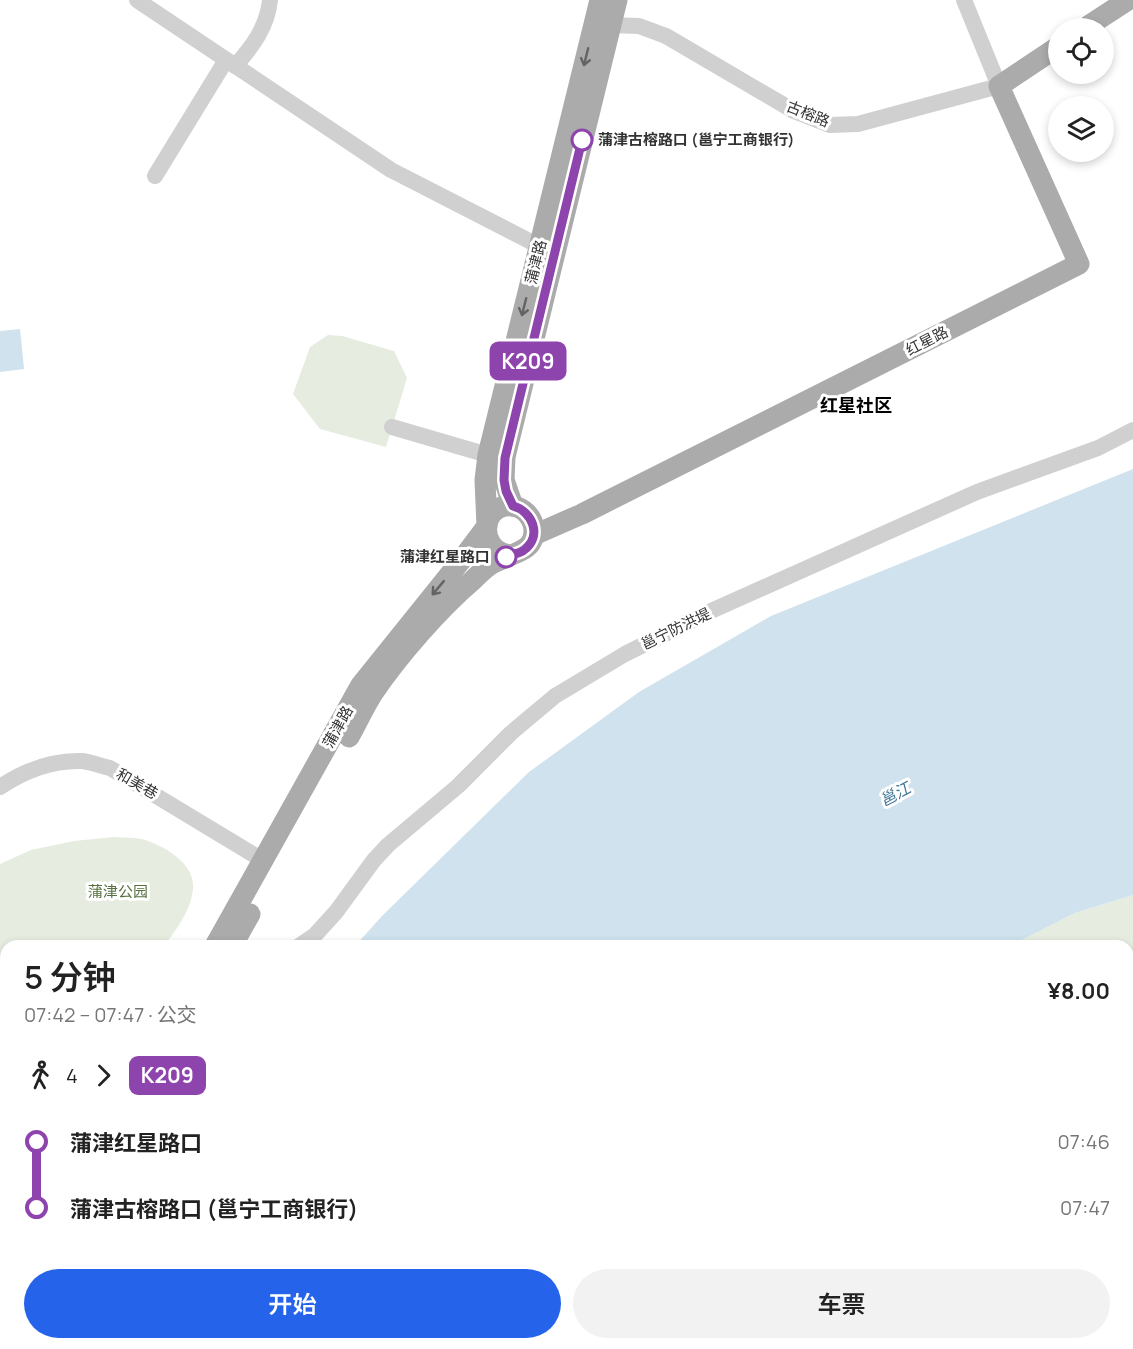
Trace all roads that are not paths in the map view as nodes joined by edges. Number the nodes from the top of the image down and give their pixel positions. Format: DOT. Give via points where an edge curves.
graph roads {
  1 [pos="137,0"];
  2 [pos="270,0"];
  3 [pos="600,0"];
  4 [pos="617,0"];
  5 [pos="964,0"];
  6 [pos="1128,0"];
  7 [pos="1100,18"];
  8 [pos="610,25"];
  9 [pos="1048,53"];
  10 [pos="231,63"];
  11 [pos="999,86"];
  12 [pos="155,176"];
  13 [pos="539,246"];
  14 [pos="392,427"];
  15 [pos="1133,430"];
  16 [pos="488,454"];
  17 [pos="513,506"];
  18 [pos="487,526"];
  19 [pos="534,535"];
  20 [pos="510,555"];
  21 [pos="0,787"];
  22 [pos="264,861"];
  23 [pos="218,940"];
  24 [pos="235,940"];
  25 [pos="308,940"];
  1 -- 10 [label="street"];
  2 -- 10 [label="street" via="268,17 253,46"];
  3 -- 13 [label="main road, 蒲津路, one-way"];
  4 -- 8 [label="main road, 蒲津路"];
  5 -- 11 [label="street"];
  6 -- 7 [label="main road"];
  8 -- 11 [label="street, 古榕路" via="639,26 666,36 794,111 830,125 858,124"];
  8 -- 17 [label="main road, 蒲津路" via="505,458 504,480"];
  9 -- 11 [label="main road"];
  10 -- 12 [label="street"];
  10 -- 13 [label="street" via="391,171"];
  11 -- 19 [label="main road, 红星路" via="1079,264"];
  13 -- 16 [label="main road, 蒲津路, one-way"];
  14 -- 16 [label="street"];
  15 -- 25 [label="street, 邕宁防洪堤" via="1098,448 977,492 711,611 555,696 388,845 336,912"];
  16 -- 18 [label="main road, 蒲津路"];
  17 -- 18 [label="main road, 蒲津路" via="493,513"];
  17 -- 19 [label="main road, 蒲津路" via="532,519"];
  18 -- 20 [label="main road, 蒲津路" via="492,546"];
  18 -- 22 [label="main road, 蒲津路, one-way" via="361,685"];
  19 -- 20 [label="main road, 蒲津路" via="525,549"];
  20 -- 24 [label="main road, 蒲津路" via="489,566 447,604 373,694"];
  21 -- 22 [label="street, 和美巷" via="50,764 82,761 110,768"];
  22 -- 23 [label="main road, 蒲津路"];
}
